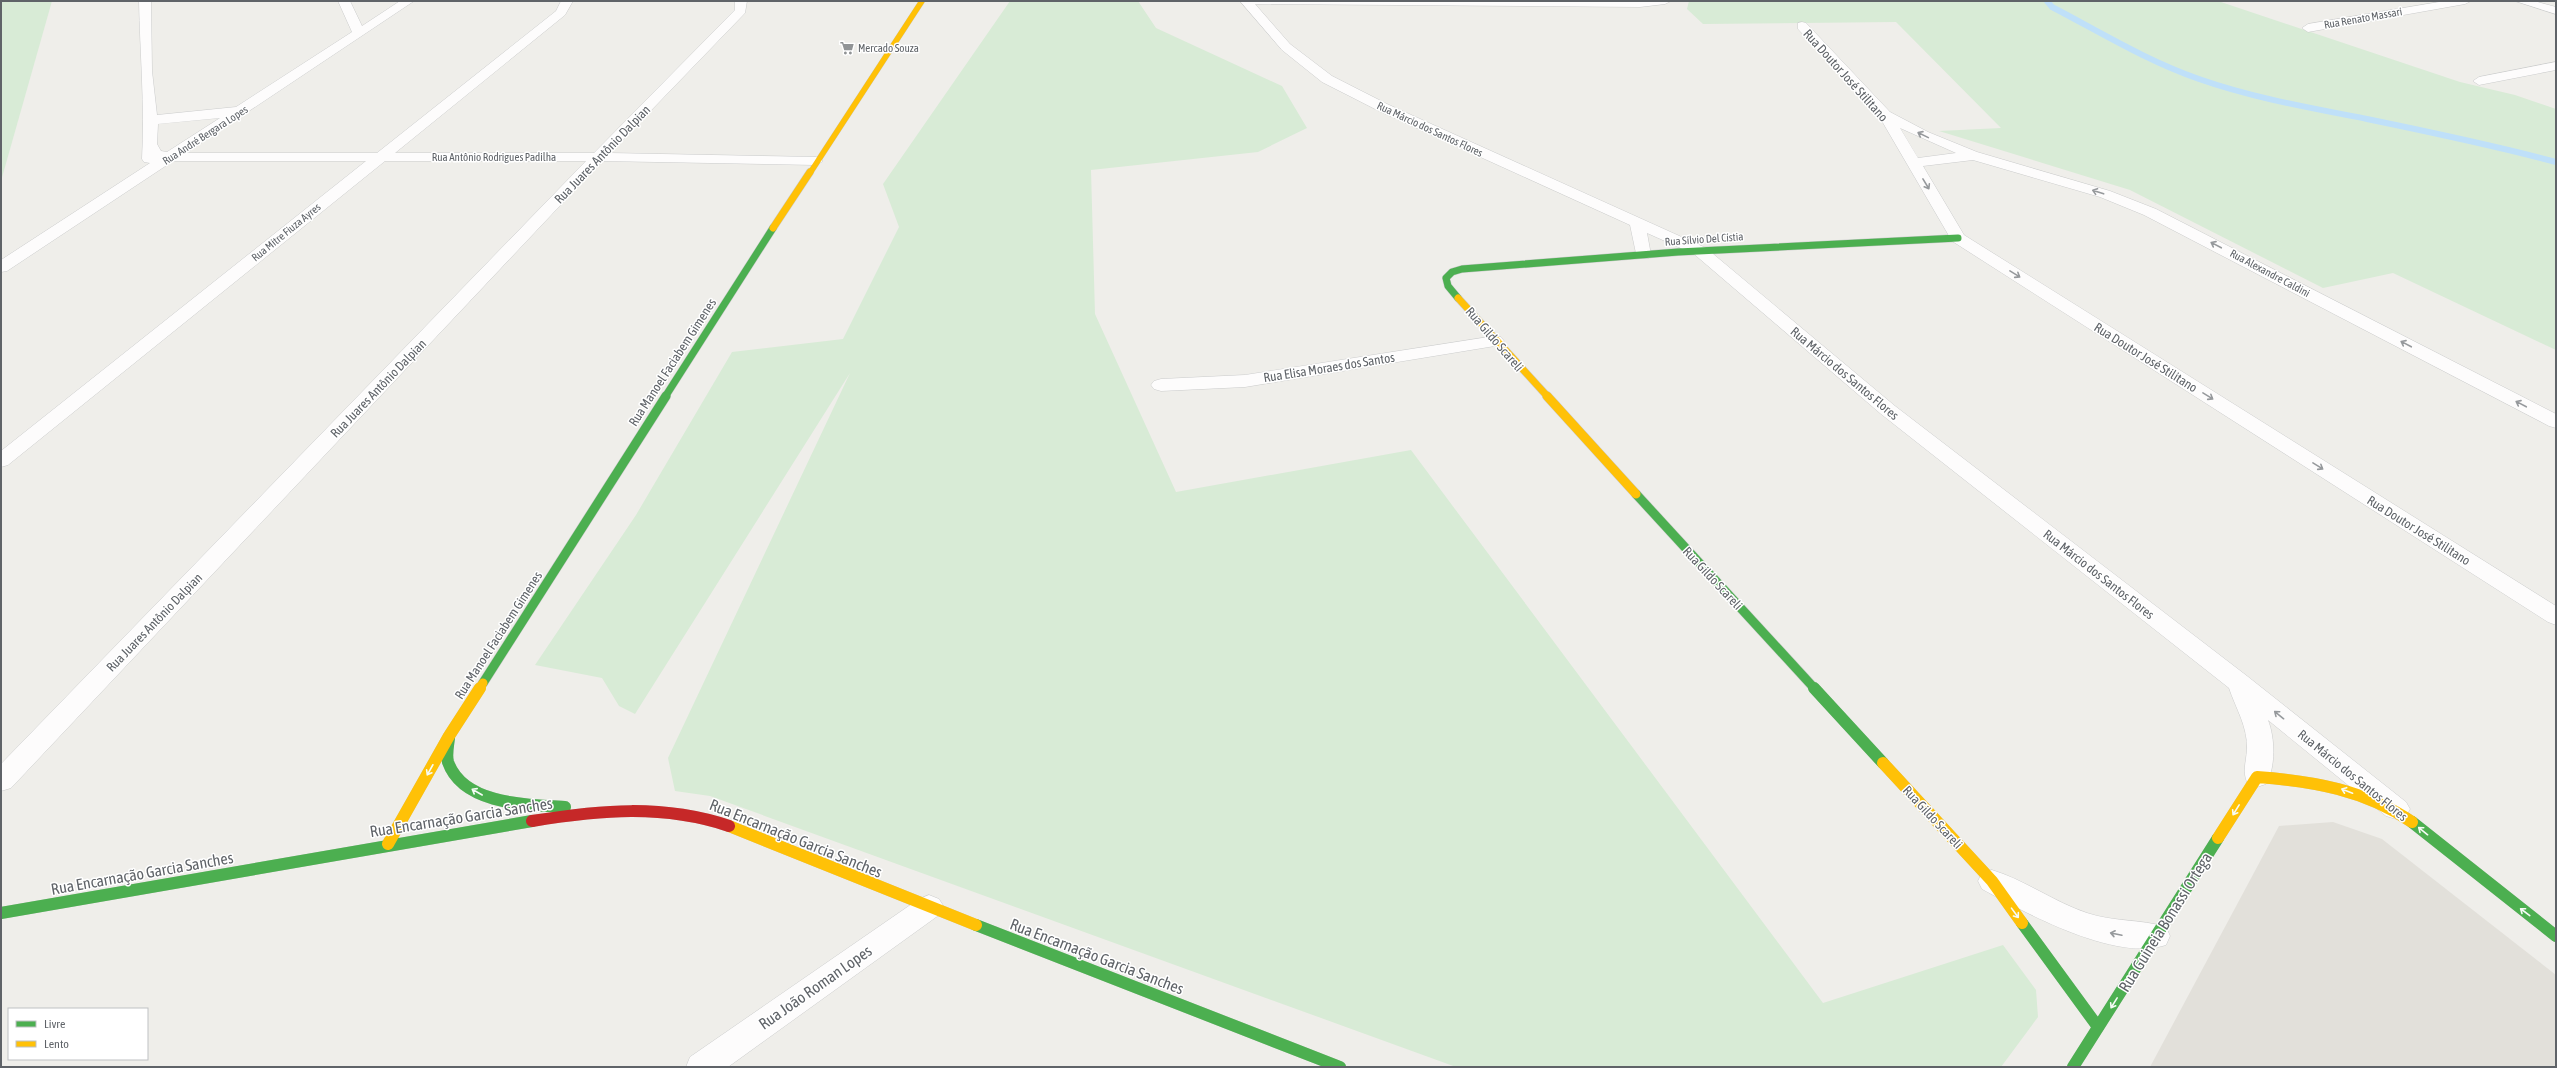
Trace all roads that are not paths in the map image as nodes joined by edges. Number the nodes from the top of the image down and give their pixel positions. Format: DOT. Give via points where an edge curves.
graph roads {
  1 [pos="145,1"];
  2 [pos="344,1"];
  3 [pos="408,1"];
  4 [pos="567,1"];
  5 [pos="741,1"];
  6 [pos="914,1"];
  7 [pos="922,1"];
  8 [pos="1246,1"];
  9 [pos="1665,1"];
  10 [pos="2465,1"];
  11 [pos="2521,1"];
  12 [pos="2556,11"];
  13 [pos="913,14"];
  14 [pos="1802,26"];
  15 [pos="2308,28"];
  16 [pos="359,33"];
  17 [pos="2556,66"];
  18 [pos="2479,81"];
  19 [pos="245,108"];
  20 [pos="1885,114"];
  21 [pos="151,120"];
  22 [pos="151,146"];
  23 [pos="1972,155"];
  24 [pos="172,156"];
  25 [pos="598,157"];
  26 [pos="380,158"];
  27 [pos="816,161"];
  28 [pos="1913,163"];
  29 [pos="141,176"];
  30 [pos="1637,223"];
  31 [pos="1958,238"];
  32 [pos="1700,251"];
  33 [pos="1643,255"];
  34 [pos="1,267"];
  35 [pos="1452,272"];
  36 [pos="1495,341"];
  37 [pos="1161,385"];
  38 [pos="2556,422"];
  39 [pos="1,461"];
  40 [pos="2556,617"];
  41 [pos="2238,682"];
  42 [pos="449,736"];
  43 [pos="2257,777"];
  44 [pos="4,779"];
  45 [pos="598,810"];
  46 [pos="2397,810"];
  47 [pos="388,844"];
  48 [pos="1992,881"];
  49 [pos="929,907"];
  50 [pos="3,912"];
  51 [pos="2155,936"];
  52 [pos="2556,936"];
  53 [pos="2098,1027"];
  54 [pos="702,1067"];
  55 [pos="1340,1067"];
  56 [pos="2073,1067"];
  1 -- 21 [label="street" via="146,71"];
  2 -- 16 [label="street"];
  3 -- 16 [label="street, Rua André Bergara Lopes"];
  4 -- 26 [label="street, Rua Mitre Fiuza Ayres" via="561,13"];
  5 -- 25 [label="street, Rua Juares Antônio Dalpian" via="741,11"];
  6 -- 13 [label="street, Rua Manoel Faciabem Gimenes"];
  7 -- 13 [label="street"];
  8 -- 9 [label="street" via="1640,4"];
  8 -- 30 [label="street, Rua Márcio dos Santos Flores" via="1286,47 1327,79 1382,107"];
  10 -- 15 [label="street, Rua Renato Massari"];
  11 -- 12 [label="street"];
  13 -- 27 [label="street, Rua Manoel Faciabem Gimenes" via="890,55"];
  14 -- 20 [label="street, Rua Doutor José Stilitano"];
  16 -- 19 [label="street, Rua André Bergara Lopes"];
  17 -- 18 [label="street"];
  19 -- 21 [label="street" via="207,116"];
  19 -- 24 [label="street, Rua André Bergara Lopes"];
  23 -- 20 [label="street, Rua Alexandre Caldini, one-way" via="1923,135"];
  20 -- 28 [label="street, Rua Doutor José Stilitano"];
  21 -- 22 [label="street"];
  22 -- 24 [label="street, Rua Antônio Rodrigues Padilha" via="156,154"];
  22 -- 29 [label="street" via="150,157"];
  23 -- 28 [label="street, Rua Alexandre Caldini"];
  38 -- 23 [label="street, Rua Alexandre Caldini, one-way" via="2150,212 2105,194"];
  24 -- 26 [label="street, Rua Antônio Rodrigues Padilha"];
  24 -- 29 [label="street, Rua André Bergara Lopes"];
  25 -- 26 [label="street, Rua Antônio Rodrigues Padilha"];
  25 -- 27 [label="street, Rua Antônio Rodrigues Padilha"];
  25 -- 44 [label="street, Rua Juares Antônio Dalpian"];
  26 -- 39 [label="street, Rua Mitre Fiuza Ayres"];
  27 -- 42 [label="street, Rua Manoel Faciabem Gimenes"];
  28 -- 31 [label="street, Rua Doutor José Stilitano, one-way"];
  29 -- 34 [label="street, Rua André Bergara Lopes"];
  30 -- 32 [label="street, Rua Márcio dos Santos Flores"];
  30 -- 33 [label="street"];
  31 -- 32 [label="street, Rua Sílvio Del Cístia"];
  31 -- 40 [label="street, Rua Doutor José Stilitano, one-way"];
  32 -- 33 [label="street, Rua Sílvio Del Cístia"];
  32 -- 41 [label="street, Rua Márcio dos Santos Flores" via="1888,410"];
  33 -- 35 [label="street, Rua Sílvio Del Cístia" via="1462,269"];
  35 -- 36 [label="street, Rua Gildo Scareli" via="1446,278 1448,286"];
  36 -- 37 [label="street, Rua Elisa Moraes dos Santos" via="1245,381"];
  36 -- 48 [label="street, Rua Gildo Scareli"];
  41 -- 43 [label="street, Rua Guineia Bonassi Ortega" via="2259,726 2261,749"];
  46 -- 41 [label="street, Rua Márcio dos Santos Flores, one-way"];
  45 -- 42 [label="street, Rua Manoel Faciabem Gimenes, one-way" via="517,803 482,796 460,783 449,768"];
  42 -- 47 [label="street, Rua Manoel Faciabem Gimenes, one-way"];
  46 -- 43 [label="street, one-way" via="2341,788 2296,779"];
  43 -- 51 [label="street, Rua Guineia Bonassi Ortega, one-way"];
  45 -- 47 [label="street, Rua Encarnação Garcia Sanches"];
  45 -- 49 [label="street, Rua Encarnação Garcia Sanches" via="654,810 705,816"];
  52 -- 46 [label="street, Rua Márcio dos Santos Flores, one-way"];
  47 -- 50 [label="street, Rua Encarnação Garcia Sanches"];
  51 -- 48 [label="street, Rua Gildo Scareli, one-way" via="2126,936 2096,929 2048,911"];
  48 -- 53 [label="street, Rua Gildo Scareli, one-way"];
  49 -- 54 [label="street, Rua João Roman Lopes"];
  49 -- 55 [label="street, Rua Encarnação Garcia Sanches"];
  51 -- 53 [label="street, Rua Guineia Bonassi Ortega, one-way"];
  53 -- 56 [label="street, Rua Guineia Bonassi Ortega"];
}
